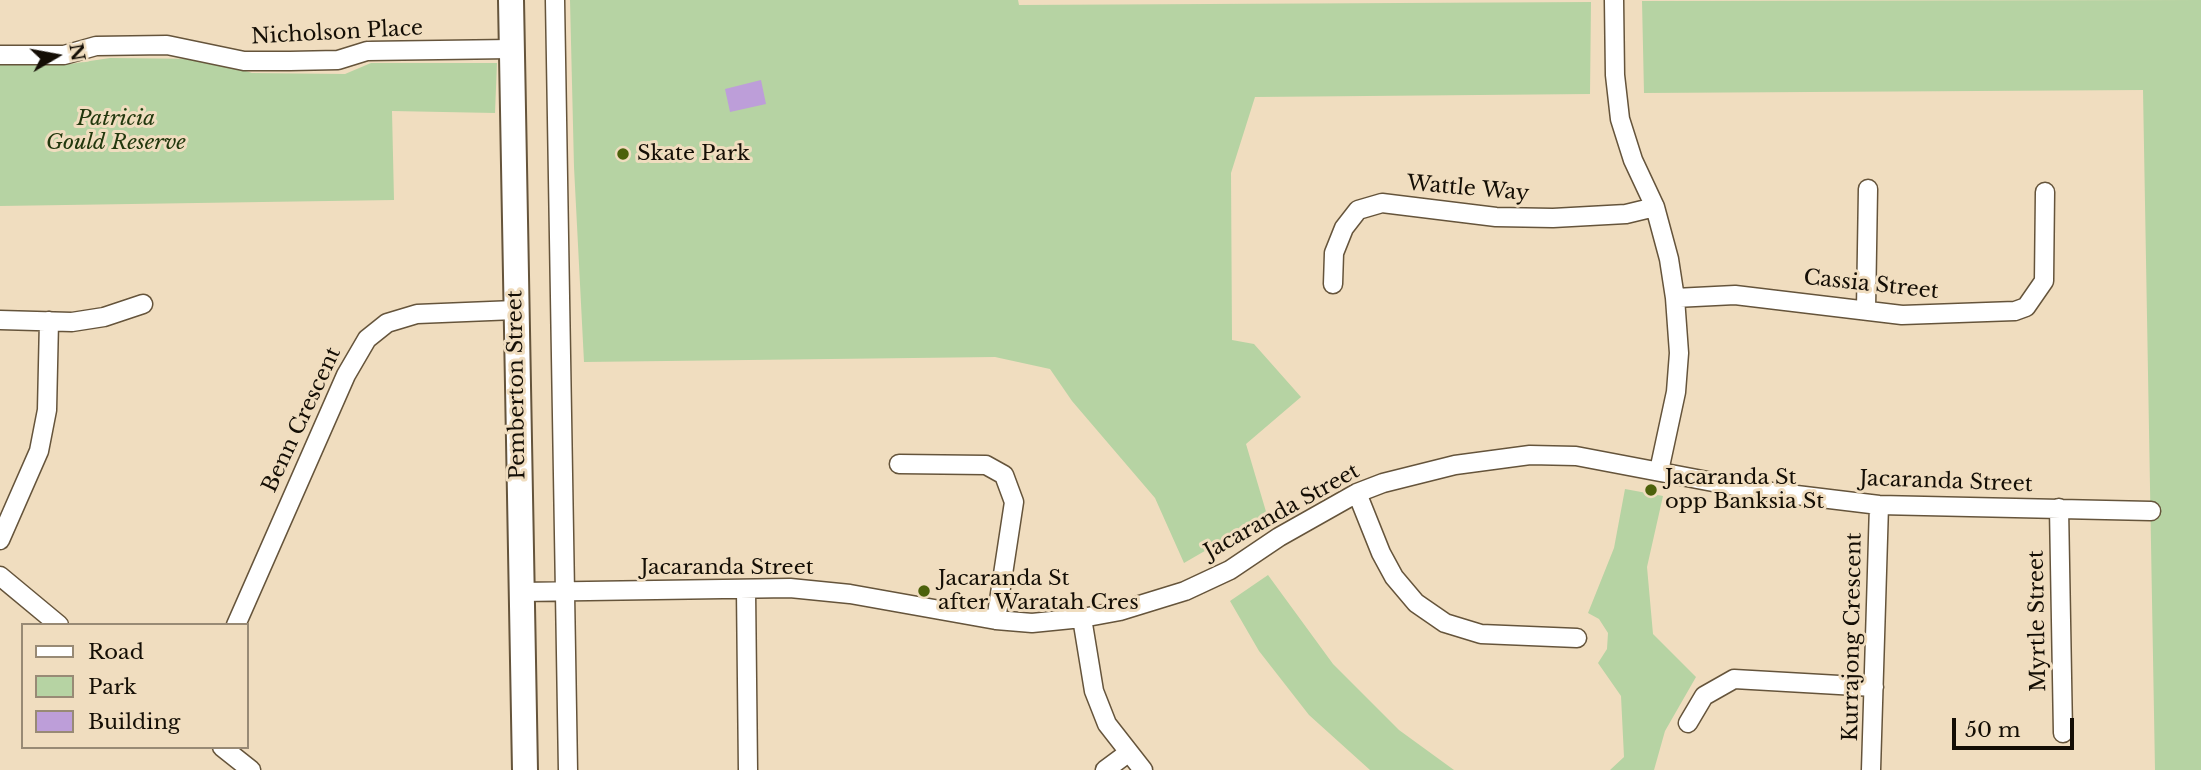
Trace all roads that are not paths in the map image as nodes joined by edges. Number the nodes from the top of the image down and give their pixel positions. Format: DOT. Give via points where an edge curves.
graph roads {
  1 [pos="511,0"];
  2 [pos="555,0"];
  3 [pos="1614,0"];
  4 [pos="511,49"];
  5 [pos="0,55"];
  6 [pos="1868,189"];
  7 [pos="2045,192"];
  8 [pos="1655,207"];
  9 [pos="1333,284"];
  10 [pos="1675,298"];
  11 [pos="143,303"];
  12 [pos="1866,309"];
  13 [pos="515,310"];
  14 [pos="0,320"];
  15 [pos="49,321"];
  16 [pos="899,464"];
  17 [pos="1659,471"];
  18 [pos="1357,493"];
  19 [pos="1879,505"];
  20 [pos="2059,508"];
  21 [pos="2151,512"];
  22 [pos="0,540"];
  23 [pos="0,576"];
  24 [pos="746,590"];
  25 [pos="566,592"];
  26 [pos="521,593"];
  27 [pos="1082,618"];
  28 [pos="996,620"];
  29 [pos="57,623"];
  30 [pos="237,623"];
  31 [pos="1577,638"];
  32 [pos="1874,687"];
  33 [pos="1688,723"];
  34 [pos="2063,733"];
  35 [pos="225,749"];
  36 [pos="1128,753"];
  37 [pos="251,770"];
  38 [pos="524,770"];
  39 [pos="568,770"];
  40 [pos="748,770"];
  41 [pos="1105,770"];
  42 [pos="1143,770"];
  43 [pos="1871,770"];
  1 -- 4 [label="main road, Pemberton Street"];
  2 -- 25 [label="street"];
  3 -- 8 [label="street" via="1620,119"];
  4 -- 5 [label="street, Nicholson Place" via="367,51 338,60 290,61 244,61 167,45 96,46 64,55"];
  4 -- 13 [label="main road, Pemberton Street"];
  6 -- 12 [label="street"];
  7 -- 12 [label="street, Cassia Street" via="2044,281 2026,307 1937,316"];
  8 -- 9 [label="street, Wattle Way" via="1626,215 1553,218 1496,217 1381,203 1358,210 1344,228 1334,253"];
  8 -- 10 [label="street"];
  10 -- 12 [label="street, Cassia Street" via="1735,295"];
  10 -- 17 [label="street" via="1676,392"];
  11 -- 15 [label="street" via="104,317"];
  13 -- 26 [label="main road, Pemberton Street"];
  13 -- 30 [label="street, Benn Crescent" via="418,314 387,323 367,339 346,374"];
  14 -- 15 [label="street"];
  15 -- 22 [label="street" via="47,410 39,451"];
  16 -- 28 [label="street" via="986,465 1004,475 1014,502"];
  17 -- 18 [label="street, Jacaranda Street" via="1576,456 1496,457 1417,472"];
  17 -- 19 [label="street, Jacaranda Street" via="1755,490"];
  18 -- 27 [label="street, Jacaranda Street" via="1230,570 1185,590"];
  18 -- 31 [label="street" via="1394,577 1416,603 1445,623 1480,634"];
  19 -- 20 [label="street, Jacaranda Street"];
  19 -- 32 [label="street, Kurrajong Crescent"];
  20 -- 21 [label="street, Jacaranda Street"];
  20 -- 34 [label="street, Myrtle Street"];
  23 -- 29 [label="street"];
  24 -- 25 [label="street, Jacaranda Street"];
  24 -- 28 [label="street, Jacaranda Street" via="817,590"];
  24 -- 40 [label="street"];
  25 -- 26 [label="street, Jacaranda Street"];
  25 -- 39 [label="street"];
  26 -- 38 [label="main road, Pemberton Street"];
  27 -- 28 [label="street, Jacaranda Street"];
  27 -- 36 [label="street" via="1094,691 1107,724"];
  32 -- 33 [label="street" via="1734,679 1704,696"];
  32 -- 43 [label="street, Kurrajong Crescent"];
  35 -- 37 [label="street"];
  36 -- 41 [label="street"];
  36 -- 42 [label="street"];
}
